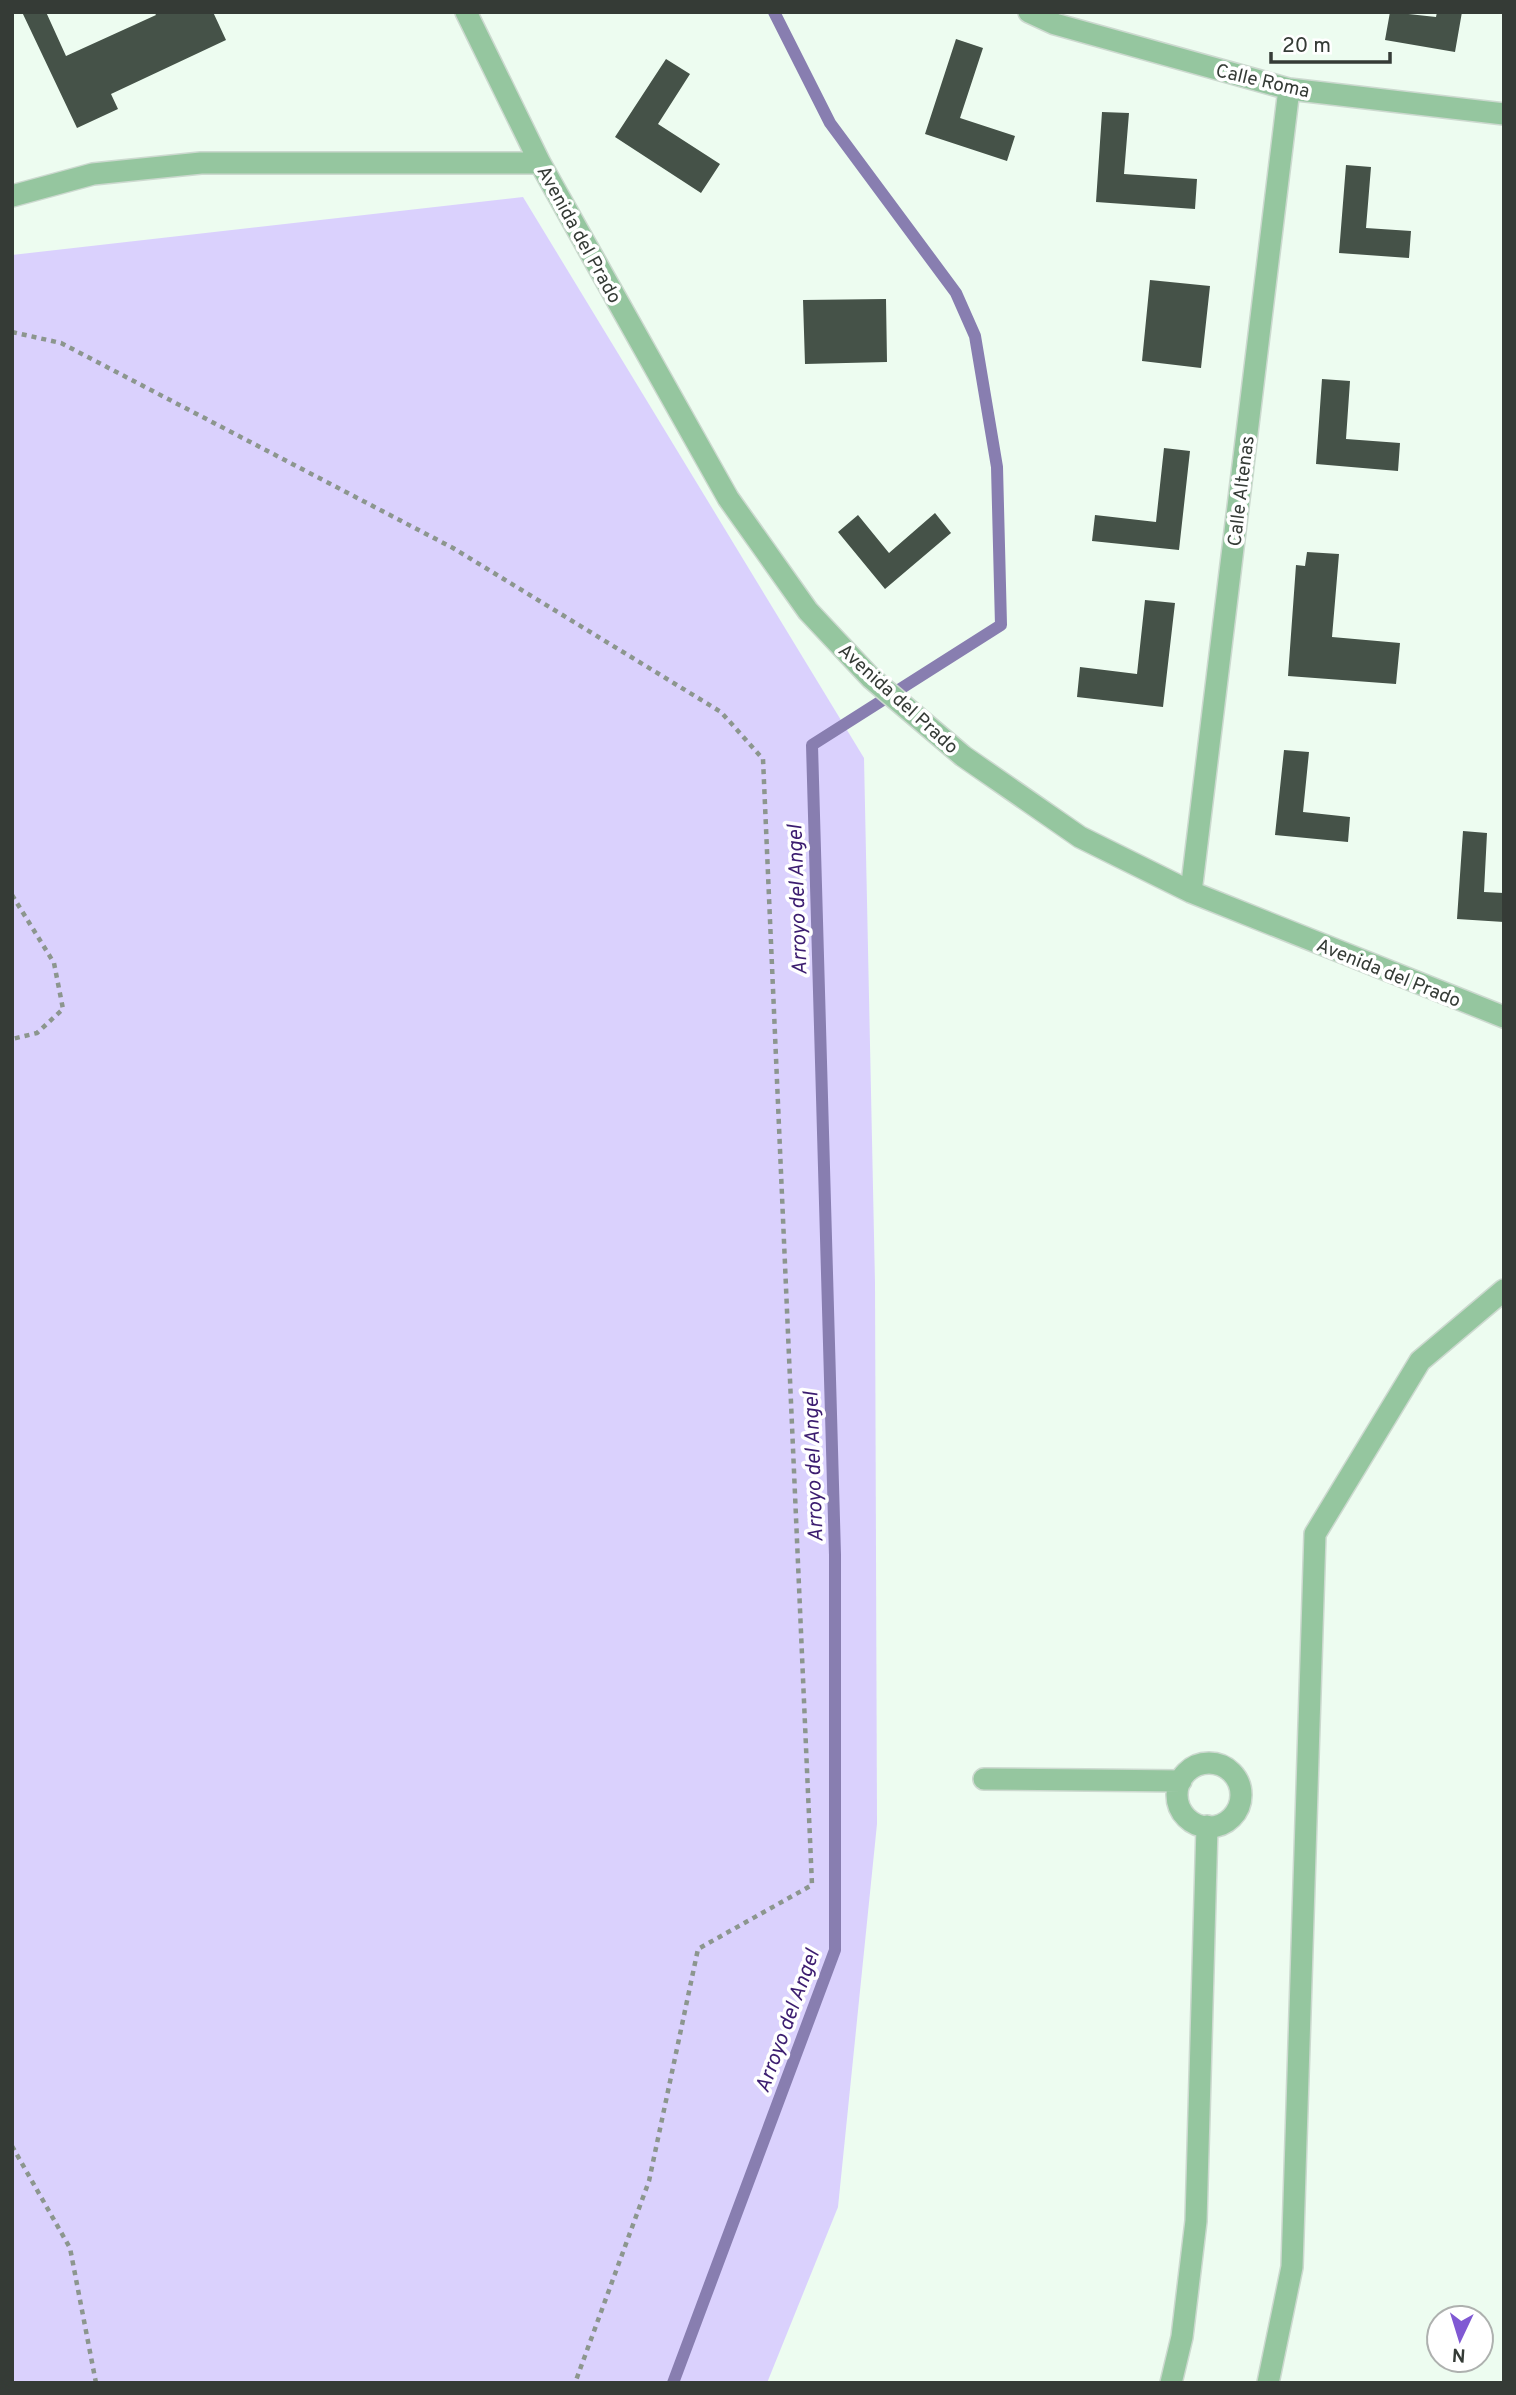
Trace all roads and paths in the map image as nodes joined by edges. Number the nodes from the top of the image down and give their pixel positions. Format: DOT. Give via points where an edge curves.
graph roads {
  1 [pos="466,12"];
  2 [pos="1029,12"];
  3 [pos="1289,89"];
  4 [pos="1504,114"];
  5 [pos="540,163"];
  6 [pos="12,196"];
  7 [pos="12,332"];
  8 [pos="1191,892"];
  9 [pos="12,895"];
  10 [pos="1504,1017"];
  11 [pos="12,1039"];
  12 [pos="1504,1290"];
  13 [pos="984,1779"];
  14 [pos="1181,1781"];
  15 [pos="1207,1826"];
  16 [pos="12,2146"];
  17 [pos="96,2383"];
  18 [pos="575,2383"];
  19 [pos="1171,2383"];
  20 [pos="1268,2383"];
  1 -- 5 [label="street, Avenida del Prado"];
  2 -- 3 [label="street, Calle Roma" via="1055,24"];
  3 -- 4 [label="street, Calle Roma"];
  3 -- 8 [label="street, Calle Altenas"];
  5 -- 6 [label="street" via="201,163 93,174"];
  5 -- 8 [label="street, Avenida del Prado" via="728,498 808,611 872,678 963,757 1080,836"];
  7 -- 18 [label="path" via="61,343 453,548 721,712 763,759 812,1885 698,1949 649,2181"];
  8 -- 10 [label="street, Avenida del Prado"];
  9 -- 11 [label="path" via="54,963 63,1009 37,1033"];
  12 -- 20 [label="street" via="1420,1361 1315,1534 1292,2267"];
  13 -- 14 [label="street"];
  14 -- 15 [label="street" via="1179,1805 1195,1824"];
  14 -- 15 [label="street" via="1189,1770 1212,1763 1233,1774 1241,1797 1238,1809 1220,1825"];
  15 -- 19 [label="street" via="1196,2221 1182,2337"];
  16 -- 17 [label="path" via="70,2248"];
}
